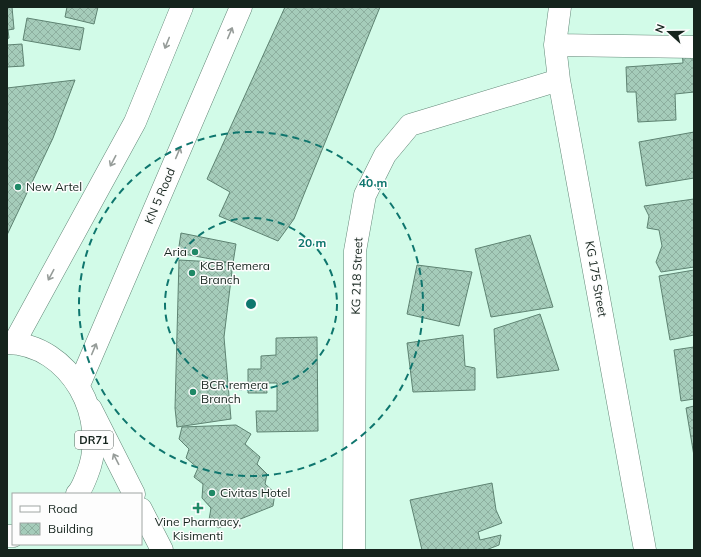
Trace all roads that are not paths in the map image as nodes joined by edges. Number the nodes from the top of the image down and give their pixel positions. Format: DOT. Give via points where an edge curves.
graph roads {
  1 [pos="182,7"];
  2 [pos="241,7"];
  3 [pos="560,7"];
  4 [pos="555,45"];
  5 [pos="694,47"];
  6 [pos="559,80"];
  7 [pos="11,343"];
  8 [pos="79,385"];
  9 [pos="89,405"];
  10 [pos="77,493"];
  11 [pos="133,493"];
  12 [pos="142,510"];
  13 [pos="142,541"];
  14 [pos="161,549"];
  15 [pos="354,550"];
  16 [pos="645,550"];
  1 -- 7 [label="street, one-way" via="134,122"];
  8 -- 2 [label="street, KN 5 Road, one-way"];
  3 -- 4 [label="street, KG 175 Street"];
  4 -- 5 [label="street"];
  4 -- 6 [label="street, KG 175 Street"];
  6 -- 15 [label="street, KG 218 Street" via="410,125 385,155 365,195 355,250"];
  6 -- 16 [label="street, KG 175 Street"];
  7 -- 8 [label="street, DR71" via="39,351 61,366"];
  8 -- 9 [label="street, DR71"];
  9 -- 10 [label="street, DR71" via="94,434 92,463"];
  11 -- 9 [label="street, one-way"];
  12 -- 14 [label="street"];
  13 -- 14 [label="street"];
}
